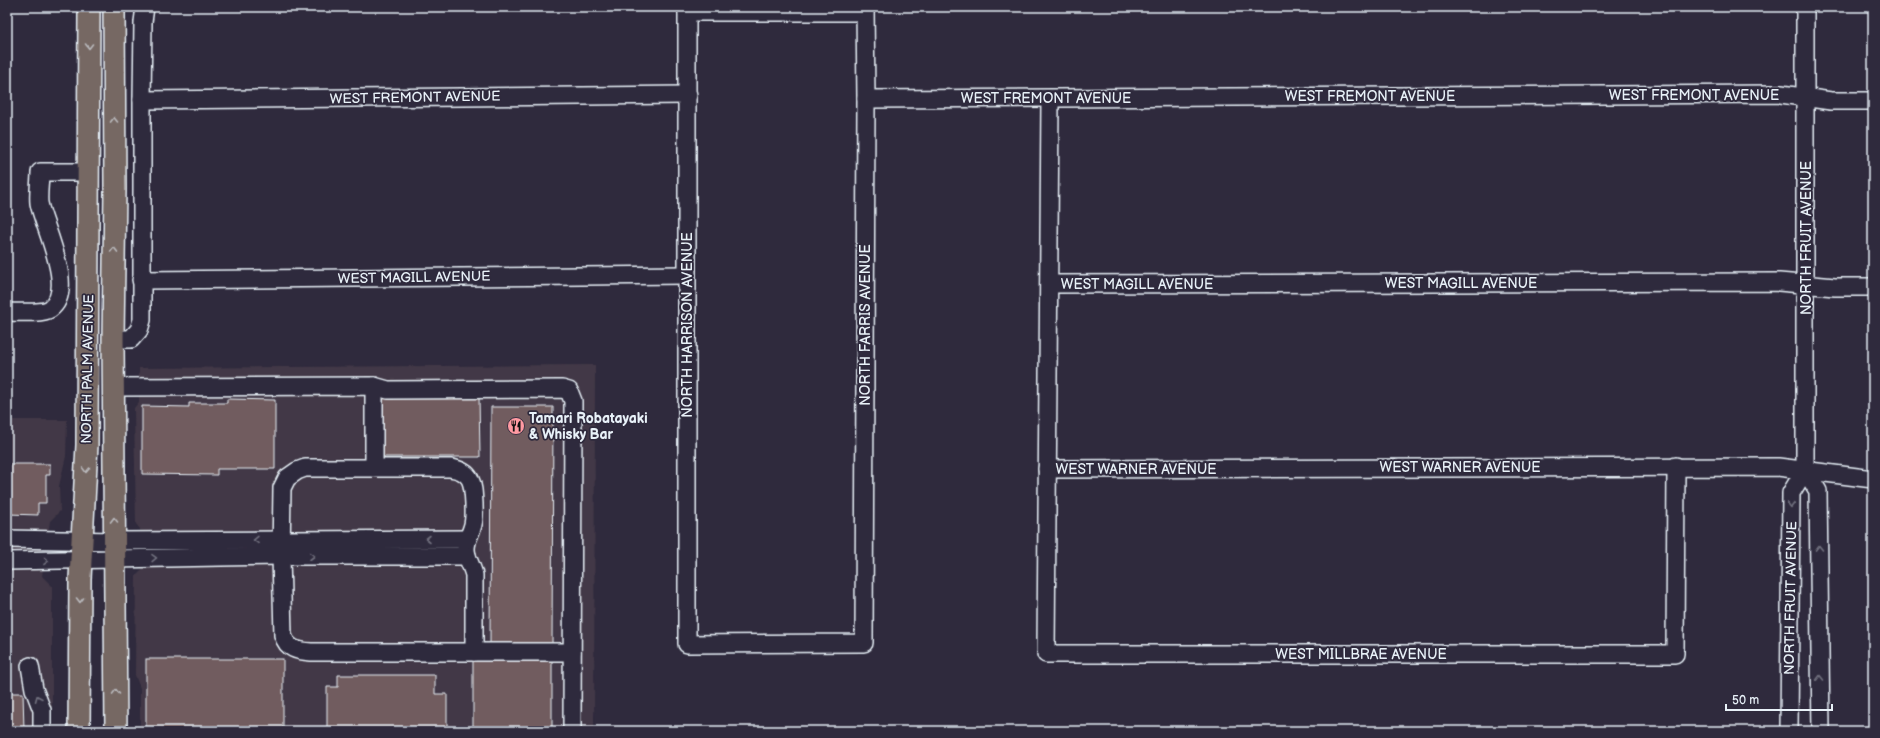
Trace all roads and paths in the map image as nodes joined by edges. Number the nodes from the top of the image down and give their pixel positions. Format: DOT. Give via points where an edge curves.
graph roads {
  1 [pos="89,7"];
  2 [pos="114,7"];
  3 [pos="145,7"];
  4 [pos="1805,7"];
  5 [pos="687,10"];
  6 [pos="865,10"];
  7 [pos="688,95"];
  8 [pos="1806,97"];
  9 [pos="866,99"];
  10 [pos="1050,99"];
  11 [pos="142,100"];
  12 [pos="1873,101"];
  13 [pos="88,172"];
  14 [pos="687,275"];
  15 [pos="141,280"];
  16 [pos="1049,284"];
  17 [pos="1806,285"];
  18 [pos="1873,287"];
  19 [pos="7,312"];
  20 [pos="113,339"];
  21 [pos="374,386"];
  22 [pos="113,387"];
  23 [pos="1676,466"];
  24 [pos="374,468"];
  25 [pos="1047,469"];
  26 [pos="1805,470"];
  27 [pos="1873,479"];
  28 [pos="7,539"];
  29 [pos="467,539"];
  30 [pos="281,548"];
  31 [pos="82,550"];
  32 [pos="115,550"];
  33 [pos="467,556"];
  34 [pos="7,561"];
  35 [pos="686,644"];
  36 [pos="474,652"];
  37 [pos="572,652"];
  38 [pos="30,666"];
  39 [pos="42,731"];
  40 [pos="79,731"];
  41 [pos="116,731"];
  42 [pos="572,731"];
  43 [pos="1788,731"];
  44 [pos="1821,731"];
  1 -- 13 [label="main road, NORTH PALM AVENUE, one-way"];
  20 -- 2 [label="main road, NORTH PALM AVENUE, one-way"];
  3 -- 11 [label="street"];
  4 -- 8 [label="street, NORTH FRUIT AVENUE"];
  5 -- 6 [label="street"];
  5 -- 7 [label="street, NORTH HARRISON AVENUE"];
  6 -- 9 [label="street, NORTH FARRIS AVENUE"];
  7 -- 11 [label="street, WEST FREMONT AVENUE"];
  7 -- 14 [label="street, NORTH HARRISON AVENUE"];
  8 -- 10 [label="street, WEST FREMONT AVENUE" via="1781,94"];
  8 -- 12 [label="street, WEST FREMONT AVENUE" via="1831,101"];
  8 -- 17 [label="street, NORTH FRUIT AVENUE"];
  9 -- 10 [label="street, WEST FREMONT AVENUE"];
  9 -- 35 [label="street, NORTH FARRIS AVENUE" via="864,642"];
  10 -- 16 [label="street"];
  11 -- 15 [label="street"];
  13 -- 19 [label="street" via="40,172 39,203 58,264 58,297 48,310"];
  13 -- 22 [label="main road" via="100,254 100,370 108,384"];
  13 -- 31 [label="main road, NORTH PALM AVENUE, one-way" via="87,445"];
  14 -- 15 [label="street, WEST MAGILL AVENUE"];
  14 -- 35 [label="street, NORTH HARRISON AVENUE"];
  15 -- 20 [label="street" via="142,320 139,330 131,339"];
  16 -- 17 [label="street, WEST MAGILL AVENUE" via="1779,282"];
  16 -- 25 [label="street"];
  17 -- 18 [label="street, WEST MAGILL AVENUE"];
  17 -- 26 [label="street, NORTH FRUIT AVENUE"];
  20 -- 22 [label="main road, NORTH PALM AVENUE"];
  21 -- 22 [label="street"];
  21 -- 24 [label="street"];
  21 -- 37 [label="street" via="388,390 562,389 569,392 573,401"];
  32 -- 22 [label="main road, NORTH PALM AVENUE, one-way"];
  23 -- 25 [label="street, WEST WARNER AVENUE"];
  23 -- 25 [label="street, WEST MILLBRAE AVENUE" via="1675,654 1046,654"];
  23 -- 26 [label="street, WEST WARNER AVENUE" via="1778,467"];
  24 -- 29 [label="street" via="450,468 463,471 474,488 474,517"];
  24 -- 30 [label="street" via="305,468 288,478 282,488"];
  26 -- 27 [label="street, WEST WARNER AVENUE"];
  26 -- 43 [label="street, NORTH FRUIT AVENUE, one-way" via="1791,493"];
  44 -- 26 [label="street, NORTH FRUIT AVENUE, one-way" via="1818,491"];
  28 -- 31 [label="street"];
  29 -- 30 [label="street, one-way"];
  29 -- 33 [label="street"];
  30 -- 32 [label="street"];
  30 -- 33 [label="street, one-way"];
  30 -- 36 [label="street" via="283,635 294,650"];
  31 -- 32 [label="street"];
  34 -- 31 [label="street, one-way"];
  31 -- 40 [label="main road, NORTH PALM AVENUE, one-way"];
  41 -- 32 [label="main road, NORTH PALM AVENUE, one-way"];
  33 -- 36 [label="street" via="474,575"];
  36 -- 37 [label="street"];
  37 -- 42 [label="street"];
  39 -- 38 [label="street, one-way" via="42,710 34,689"];
}
